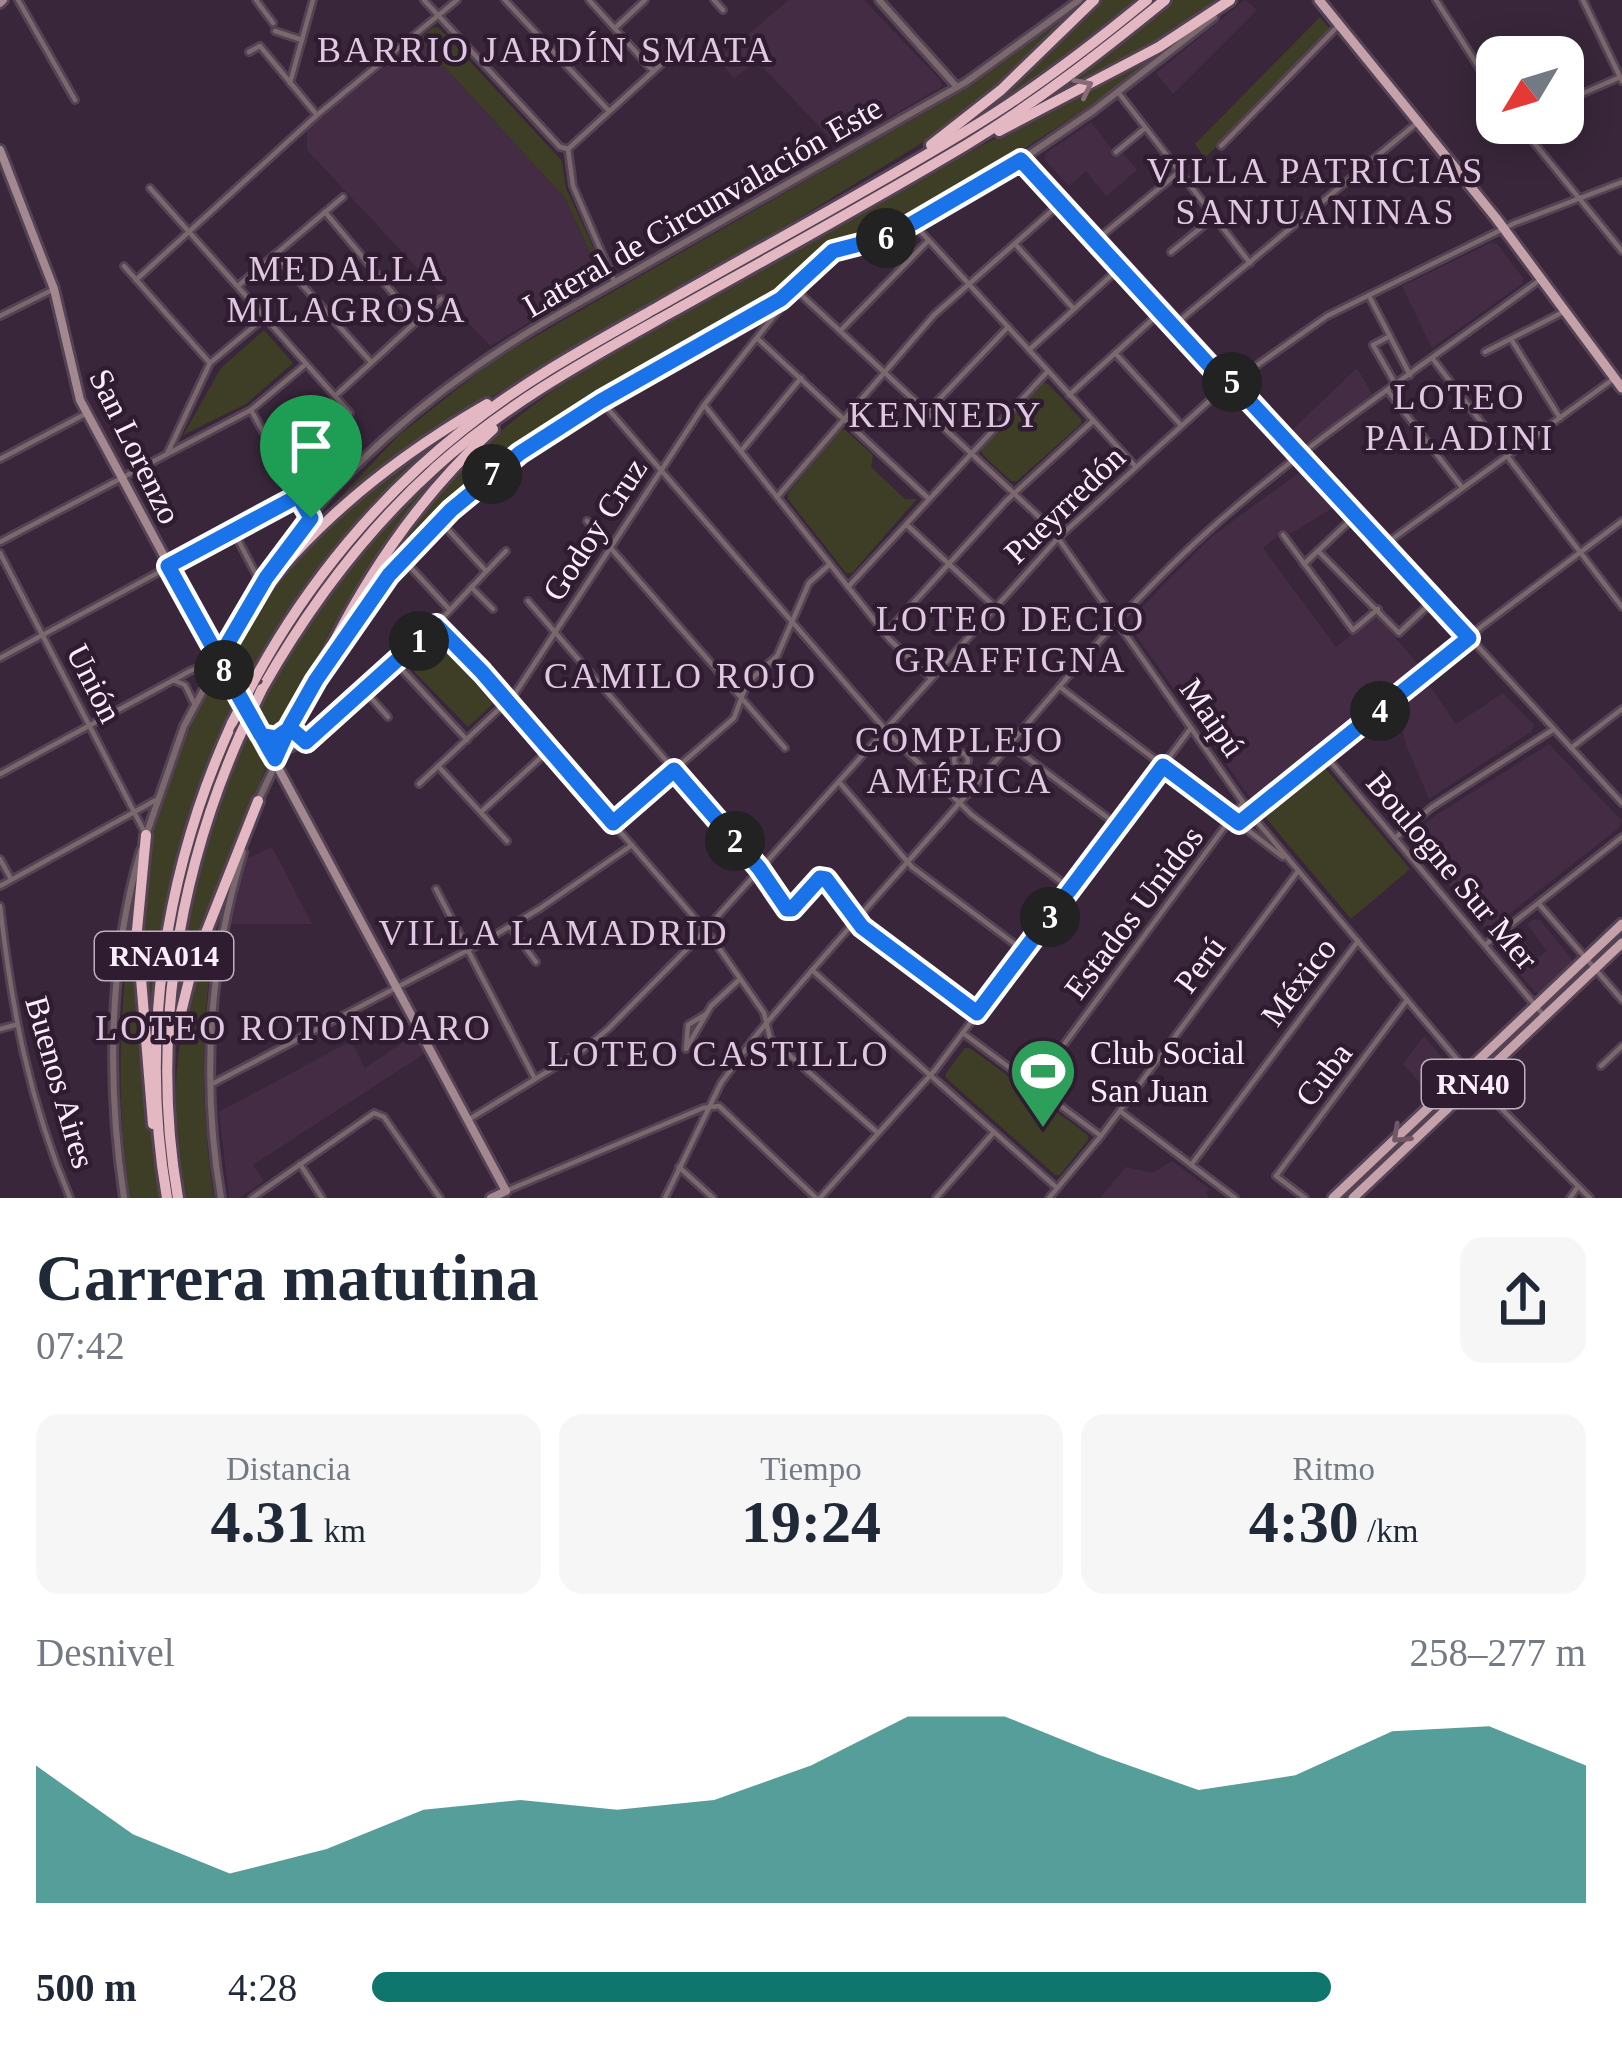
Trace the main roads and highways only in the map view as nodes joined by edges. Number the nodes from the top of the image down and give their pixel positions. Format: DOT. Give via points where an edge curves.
graph roads {
  1 [pos="1094,0"];
  2 [pos="1148,0"];
  3 [pos="1166,0"];
  4 [pos="1232,0"];
  5 [pos="1318,0"];
  6 [pos="0,150"];
  7 [pos="942,158"];
  8 [pos="869,187"];
  9 [pos="553,367"];
  10 [pos="567,371"];
  11 [pos="1618,383"];
  12 [pos="236,628"];
  13 [pos="316,680"];
  14 [pos="259,683"];
  15 [pos="258,801"];
  16 [pos="146,835"];
  17 [pos="1622,924"];
  18 [pos="1622,944"];
  19 [pos="168,1082"];
  20 [pos="166,1192"];
  21 [pos="178,1198"];
  22 [pos="491,1198"];
  23 [pos="1333,1198"];
  24 [pos="1353,1198"];
  1 -- 8 [label="highway" via="980,108"];
  2 -- 8 [label="highway, RNA014" via="1010,104"];
  3 -- 7 [label="highway, RNA014" via="1061,82"];
  7 -- 4 [label="highway, one-way" via="1159,47"];
  5 -- 11 [label="main road"];
  6 -- 22 [label="main road, San Lorenzo" via="54,289 86,413 506,1191"];
  7 -- 10 [label="highway, RNA014"];
  8 -- 9 [label="highway, RNA014"];
  9 -- 12 [label="highway" via="461,419 342,506 280,567"];
  9 -- 14 [label="highway, RNA014" via="463,430 384,501 310,590"];
  10 -- 13 [label="highway" via="483,438 424,499 372,573"];
  10 -- 14 [label="highway, RNA014" via="471,438 395,507"];
  14 -- 19 [label="highway, RNA014, bridge" via="206,823 180,926"];
  14 -- 20 [label="highway, RNA014, bridge" via="232,723 189,840 165,952 156,1075"];
  15 -- 19 [label="highway" via="180,1005"];
  16 -- 20 [label="highway" via="137,949 148,1095"];
  17 -- 23 [label="main road, RN40, one-way"];
  18 -- 24 [label="main road, RN40"];
  19 -- 21 [label="highway, RNA014"];
}
